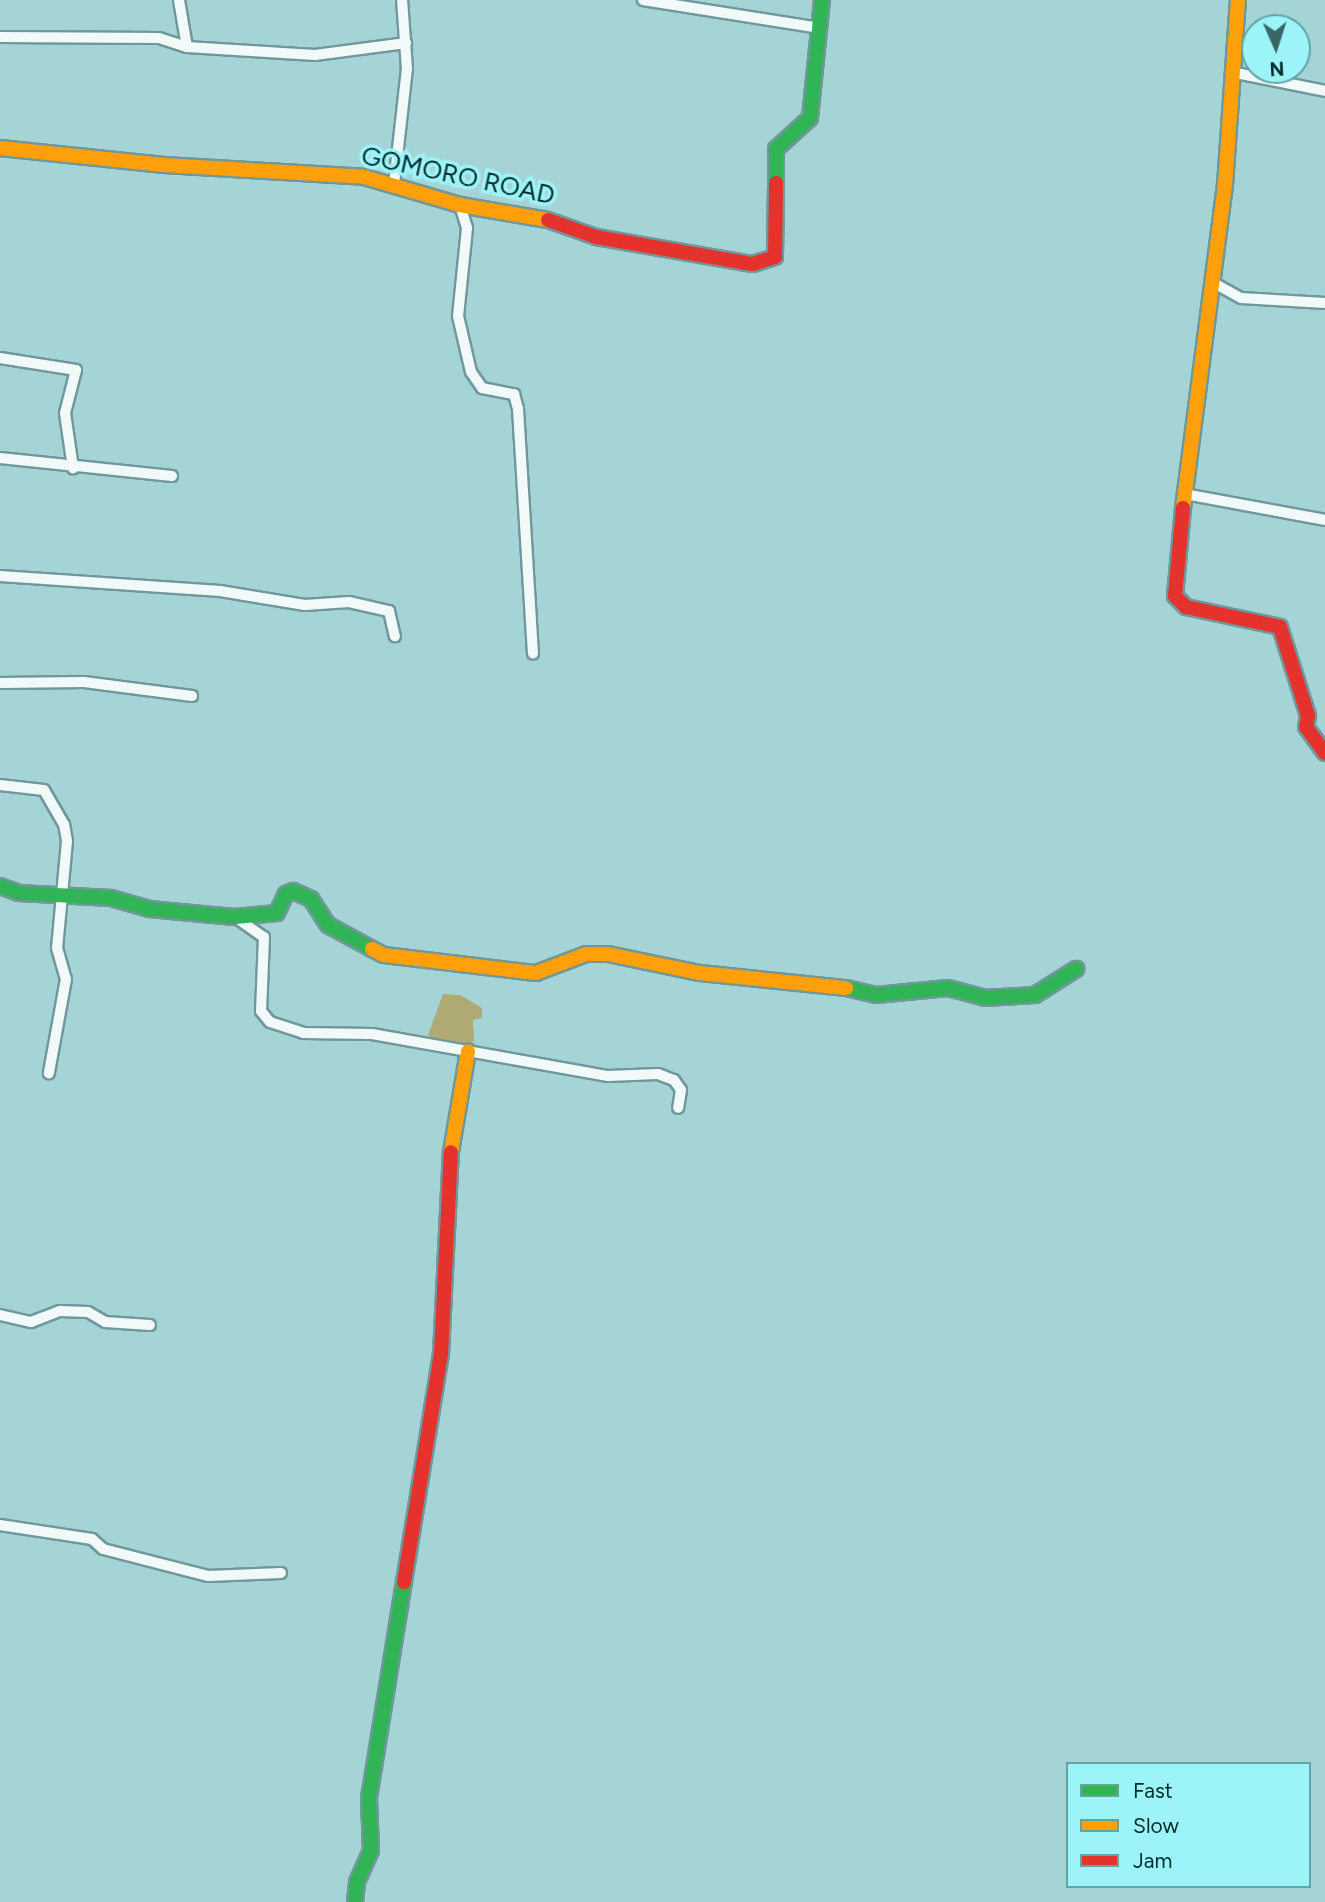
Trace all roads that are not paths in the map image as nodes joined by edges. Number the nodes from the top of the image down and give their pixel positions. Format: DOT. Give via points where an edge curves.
graph roads {
  1 [pos="179,0"];
  2 [pos="402,0"];
  3 [pos="643,0"];
  4 [pos="822,0"];
  5 [pos="1238,0"];
  6 [pos="820,28"];
  7 [pos="0,37"];
  8 [pos="406,43"];
  9 [pos="187,47"];
  10 [pos="1231,72"];
  11 [pos="1325,91"];
  12 [pos="0,148"];
  13 [pos="394,184"];
  14 [pos="460,205"];
  15 [pos="1212,282"];
  16 [pos="1325,303"];
  17 [pos="0,358"];
  18 [pos="0,458"];
  19 [pos="73,468"];
  20 [pos="172,476"];
  21 [pos="1185,494"];
  22 [pos="1325,520"];
  23 [pos="0,576"];
  24 [pos="395,636"];
  25 [pos="533,654"];
  26 [pos="0,683"];
  27 [pos="192,696"];
  28 [pos="1325,753"];
  29 [pos="0,785"];
  30 [pos="0,886"];
  31 [pos="60,897"];
  32 [pos="235,916"];
  33 [pos="1076,969"];
  34 [pos="468,1051"];
  35 [pos="49,1073"];
  36 [pos="678,1108"];
  37 [pos="0,1315"];
  38 [pos="150,1325"];
  39 [pos="0,1525"];
  40 [pos="281,1573"];
  41 [pos="355,1902"];
  1 -- 9 [label="street"];
  2 -- 8 [label="street"];
  3 -- 6 [label="street"];
  4 -- 6 [label="street"];
  5 -- 10 [label="street"];
  6 -- 14 [label="street, GOMORO ROAD" via="810,118 776,149 775,257 753,264 596,237 559,222"];
  7 -- 9 [label="street" via="159,38"];
  8 -- 9 [label="street" via="315,55"];
  8 -- 13 [label="street"];
  10 -- 11 [label="street"];
  10 -- 15 [label="street" via="1226,185"];
  12 -- 13 [label="street, GOMORO ROAD" via="176,166 364,177"];
  13 -- 14 [label="street, GOMORO ROAD"];
  14 -- 25 [label="street" via="467,228 458,316 471,372 482,388 514,394 518,409"];
  15 -- 16 [label="street" via="1241,298"];
  15 -- 21 [label="street"];
  17 -- 19 [label="street" via="76,370 65,413"];
  18 -- 19 [label="street"];
  19 -- 20 [label="street" via="85,464"];
  21 -- 22 [label="street"];
  21 -- 28 [label="street" via="1175,596 1186,607 1280,627 1308,716 1306,727"];
  23 -- 24 [label="street" via="220,592 306,605 349,602 389,611"];
  26 -- 27 [label="street" via="84,682"];
  29 -- 31 [label="street" via="44,790 56,807 67,841"];
  30 -- 31 [label="street"];
  31 -- 32 [label="street" via="111,898 149,909"];
  31 -- 35 [label="street" via="57,948 66,979"];
  32 -- 33 [label="street" via="277,912 286,894 305,893 328,925 384,955 536,974 586,954 608,954 700,973 876,995 948,988 975,998 1035,995"];
  32 -- 34 [label="street" via="264,937 261,1011 270,1022 303,1033 372,1034"];
  34 -- 36 [label="street" via="608,1076 658,1074 674,1080 681,1090"];
  34 -- 41 [label="street" via="450,1158 441,1354 369,1798 371,1851 356,1882"];
  37 -- 38 [label="street" via="32,1322 60,1311 88,1312 105,1322"];
  39 -- 40 [label="street" via="92,1539 103,1549 208,1576"];
}
